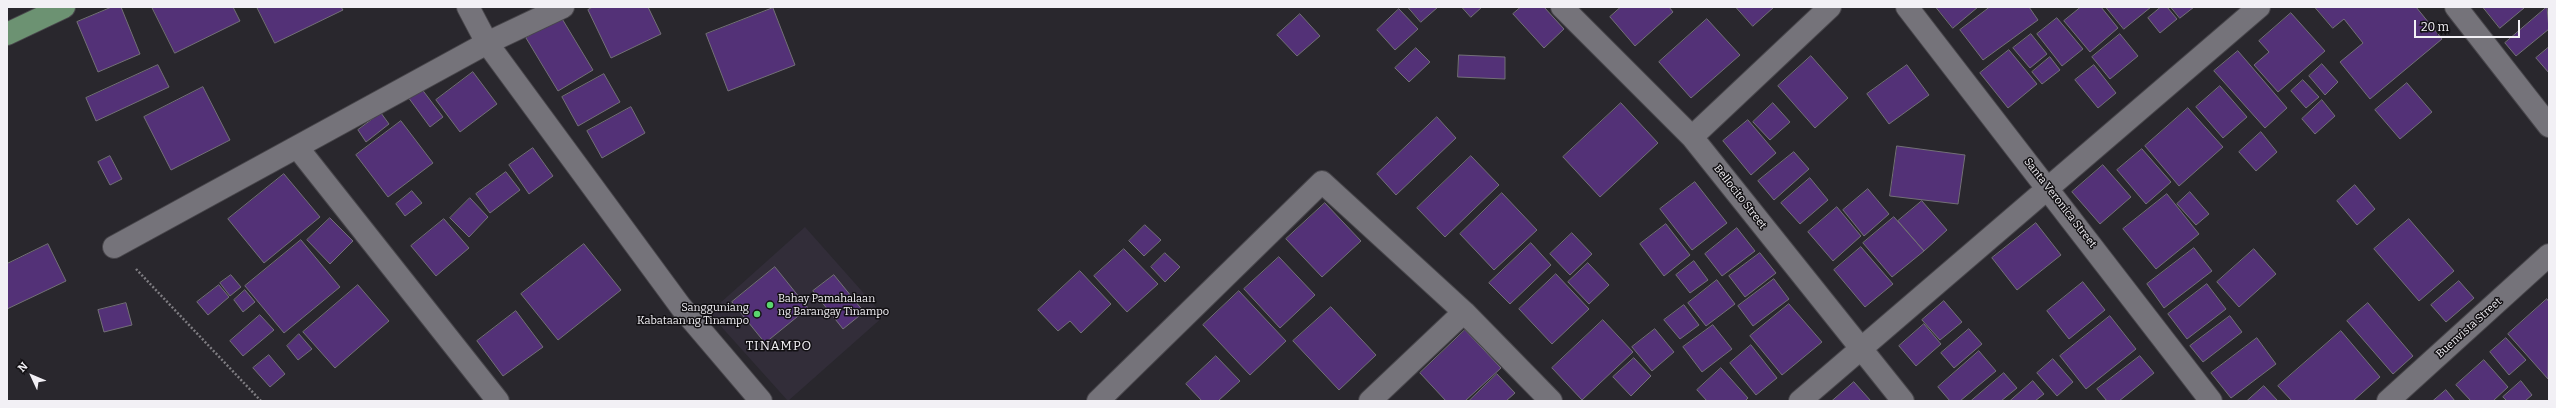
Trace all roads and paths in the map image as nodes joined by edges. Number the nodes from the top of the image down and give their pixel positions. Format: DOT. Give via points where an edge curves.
graph roads {
  1 [pos="64,7"];
  2 [pos="468,7"];
  3 [pos="563,7"];
  4 [pos="1562,7"];
  5 [pos="1830,7"];
  6 [pos="1907,7"];
  7 [pos="2259,7"];
  8 [pos="2456,7"];
  9 [pos="7,34"];
  10 [pos="487,43"];
  11 [pos="2549,126"];
  12 [pos="1692,137"];
  13 [pos="297,147"];
  14 [pos="2048,187"];
  15 [pos="114,247"];
  16 [pos="2549,255"];
  17 [pos="1464,312"];
  18 [pos="1860,349"];
  19 [pos="261,401"];
  20 [pos="498,401"];
  21 [pos="761,401"];
  22 [pos="1098,401"];
  23 [pos="1370,401"];
  24 [pos="1551,401"];
  25 [pos="1800,401"];
  26 [pos="1903,401"];
  27 [pos="2212,401"];
  28 [pos="2388,401"];
  1 -- 9 [label="main road"];
  2 -- 10 [label="street"];
  3 -- 10 [label="street"];
  4 -- 12 [label="street, Bellocito Street"];
  5 -- 12 [label="street"];
  6 -- 14 [label="street, Santa Veronica Street"];
  7 -- 14 [label="street"];
  8 -- 11 [label="street"];
  10 -- 13 [label="street"];
  10 -- 21 [label="street" via="681,307"];
  12 -- 18 [label="street, Bellocito Street"];
  13 -- 15 [label="street"];
  13 -- 20 [label="street"];
  14 -- 18 [label="street"];
  14 -- 27 [label="street, Santa Veronica Street"];
  15 -- 19 [label="path"];
  16 -- 28 [label="street, Buenvista Street"];
  17 -- 22 [label="street" via="1322,182"];
  17 -- 23 [label="street"];
  17 -- 24 [label="street"];
  18 -- 25 [label="street"];
  18 -- 26 [label="street, Bellocito Street"];
}
